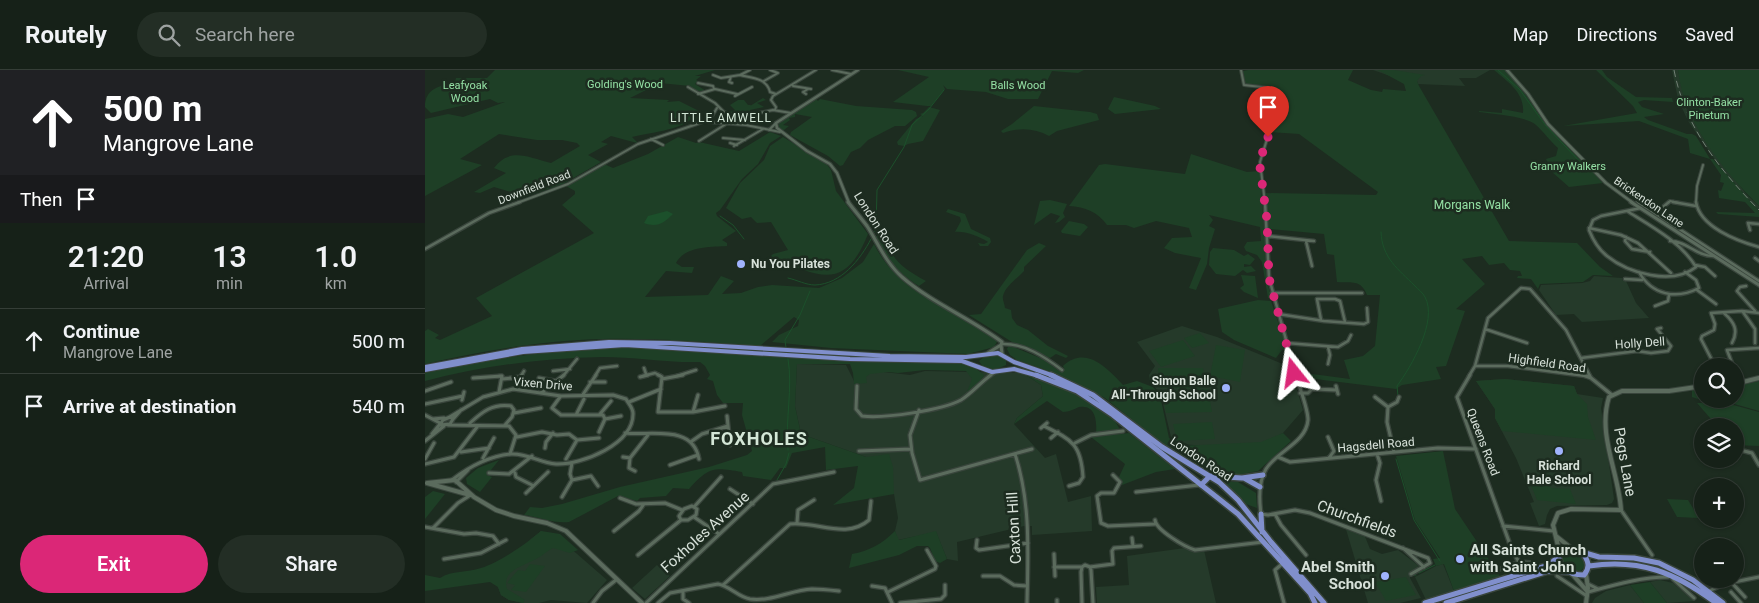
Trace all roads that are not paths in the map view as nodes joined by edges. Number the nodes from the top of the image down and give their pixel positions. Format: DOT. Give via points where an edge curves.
graph roads {
  1 [pos="750,70"];
  2 [pos="770,70"];
  3 [pos="816,70"];
  4 [pos="832,70"];
  5 [pos="858,70"];
  6 [pos="1241,70"];
  7 [pos="1507,70"];
  8 [pos="853,74"];
  9 [pos="713,75"];
  10 [pos="740,75"];
  11 [pos="731,77"];
  12 [pos="764,81"];
  13 [pos="698,83"];
  14 [pos="732,84"];
  15 [pos="795,84"];
  16 [pos="688,86"];
  17 [pos="752,87"];
  18 [pos="714,89"];
  19 [pos="699,94"];
  20 [pos="776,94"];
  21 [pos="806,94"];
  22 [pos="717,108"];
  23 [pos="775,110"];
  24 [pos="791,112"];
  25 [pos="740,117"];
  26 [pos="709,120"];
  27 [pos="706,121"];
  28 [pos="712,122"];
  29 [pos="718,122"];
  30 [pos="727,123"];
  31 [pos="777,124"];
  32 [pos="763,129"];
  33 [pos="769,130"];
  34 [pos="781,132"];
  35 [pos="723,138"];
  36 [pos="651,139"];
  37 [pos="745,140"];
  38 [pos="699,141"];
  39 [pos="730,143"];
  40 [pos="663,145"];
  41 [pos="1703,165"];
  42 [pos="1637,201"];
  43 [pos="1696,206"];
  44 [pos="1641,208"];
  45 [pos="1627,211"];
  46 [pos="1658,214"];
  47 [pos="1759,224"];
  48 [pos="1589,228"];
  49 [pos="1750,230"];
  50 [pos="1267,236"];
  51 [pos="1626,237"];
  52 [pos="1306,241"];
  53 [pos="1314,241"];
  54 [pos="1670,241"];
  55 [pos="1759,247"];
  56 [pos="425,249"];
  57 [pos="1650,252"];
  58 [pos="1713,256"];
  59 [pos="1755,258"];
  60 [pos="1759,261"];
  61 [pos="1695,265"];
  62 [pos="1313,266"];
  63 [pos="1639,272"];
  64 [pos="1685,272"];
  65 [pos="1672,274"];
  66 [pos="1715,276"];
  67 [pos="1625,279"];
  68 [pos="1643,280"];
  69 [pos="1759,283"];
  70 [pos="1746,286"];
  71 [pos="1697,290"];
  72 [pos="1272,293"];
  73 [pos="1362,293"];
  74 [pos="1669,295"];
  75 [pos="1716,304"];
  76 [pos="1655,306"];
  77 [pos="1367,308"];
  78 [pos="1743,311"];
  79 [pos="1724,312"];
  80 [pos="1757,312"];
  81 [pos="1278,314"];
  82 [pos="1321,320"];
  83 [pos="1345,322"];
  84 [pos="1661,328"];
  85 [pos="1485,329"];
  86 [pos="1351,335"];
  87 [pos="1527,342"];
  88 [pos="1286,343"];
  89 [pos="1733,343"];
  90 [pos="1002,344"];
  91 [pos="1755,344"];
  92 [pos="1329,347"];
  93 [pos="1759,348"];
  94 [pos="988,353"];
  95 [pos="1002,354"];
  96 [pos="981,355"];
  97 [pos="1581,358"];
  98 [pos="1711,358"];
  99 [pos="1730,358"];
  100 [pos="577,359"];
  101 [pos="1008,359"];
  102 [pos="1328,364"];
  103 [pos="617,366"];
  104 [pos="977,366"];
  105 [pos="1475,366"];
  106 [pos="644,368"];
  107 [pos="425,369"];
  108 [pos="570,369"];
  109 [pos="1004,369"];
  110 [pos="1060,369"];
  111 [pos="696,370"];
  112 [pos="983,370"];
  113 [pos="524,371"];
  114 [pos="553,371"];
  115 [pos="996,372"];
  116 [pos="646,374"];
  117 [pos="640,377"];
  118 [pos="473,378"];
  119 [pos="539,378"];
  120 [pos="986,378"];
  121 [pos="1591,378"];
  122 [pos="1759,378"];
  123 [pos="502,379"];
  124 [pos="662,379"];
  125 [pos="555,381"];
  126 [pos="451,382"];
  127 [pos="590,382"];
  128 [pos="605,382"];
  129 [pos="1744,382"];
  130 [pos="857,386"];
  131 [pos="1694,387"];
  132 [pos="661,389"];
  133 [pos="425,391"];
  134 [pos="499,392"];
  135 [pos="541,393"];
  136 [pos="1300,393"];
  137 [pos="1339,394"];
  138 [pos="698,395"];
  139 [pos="1612,395"];
  140 [pos="561,396"];
  141 [pos="1375,397"];
  142 [pos="1399,397"];
  143 [pos="583,398"];
  144 [pos="462,400"];
  145 [pos="611,401"];
  146 [pos="629,402"];
  147 [pos="425,404"];
  148 [pos="725,406"];
  149 [pos="1388,407"];
  150 [pos="541,408"];
  151 [pos="462,409"];
  152 [pos="919,410"];
  153 [pos="693,412"];
  154 [pos="514,413"];
  155 [pos="600,414"];
  156 [pos="425,415"];
  157 [pos="576,415"];
  158 [pos="621,416"];
  159 [pos="727,416"];
  160 [pos="447,418"];
  161 [pos="433,419"];
  162 [pos="453,419"];
  163 [pos="605,419"];
  164 [pos="440,424"];
  165 [pos="470,424"];
  166 [pos="447,425"];
  167 [pos="460,425"];
  168 [pos="505,425"];
  169 [pos="1125,425"];
  170 [pos="728,426"];
  171 [pos="1044,426"];
  172 [pos="477,427"];
  173 [pos="1123,431"];
  174 [pos="1132,431"];
  175 [pos="599,432"];
  176 [pos="1058,432"];
  177 [pos="553,433"];
  178 [pos="625,433"];
  179 [pos="432,434"];
  180 [pos="648,435"];
  181 [pos="517,437"];
  182 [pos="1328,437"];
  183 [pos="494,438"];
  184 [pos="599,438"];
  185 [pos="1051,438"];
  186 [pos="577,440"];
  187 [pos="425,441"];
  188 [pos="692,441"];
  189 [pos="1075,442"];
  190 [pos="434,443"];
  191 [pos="730,445"];
  192 [pos="489,448"];
  193 [pos="545,448"];
  194 [pos="911,449"];
  195 [pos="1031,449"];
  196 [pos="1476,449"];
  197 [pos="859,451"];
  198 [pos="1744,451"];
  199 [pos="461,452"];
  200 [pos="1393,452"];
  201 [pos="510,454"];
  202 [pos="1015,454"];
  203 [pos="1377,454"];
  204 [pos="532,456"];
  205 [pos="623,457"];
  206 [pos="1278,457"];
  207 [pos="483,458"];
  208 [pos="630,458"];
  209 [pos="1329,458"];
  210 [pos="425,459"];
  211 [pos="566,459"];
  212 [pos="425,464"];
  213 [pos="572,464"];
  214 [pos="670,465"];
  215 [pos="1759,465"];
  216 [pos="633,470"];
  217 [pos="548,472"];
  218 [pos="834,472"];
  219 [pos="489,473"];
  220 [pos="515,473"];
  221 [pos="1113,475"];
  222 [pos="1263,475"];
  223 [pos="1210,476"];
  224 [pos="721,477"];
  225 [pos="1242,478"];
  226 [pos="571,480"];
  227 [pos="453,482"];
  228 [pos="426,483"];
  229 [pos="532,485"];
  230 [pos="1201,485"];
  231 [pos="444,486"];
  232 [pos="598,486"];
  233 [pos="1069,486"];
  234 [pos="1260,487"];
  235 [pos="449,488"];
  236 [pos="730,489"];
  237 [pos="1136,492"];
  238 [pos="526,493"];
  239 [pos="464,494"];
  240 [pos="471,495"];
  241 [pos="562,498"];
  242 [pos="620,498"];
  243 [pos="814,500"];
  244 [pos="871,501"];
  245 [pos="1381,501"];
  246 [pos="460,502"];
  247 [pos="644,504"];
  248 [pos="753,504"];
  249 [pos="694,507"];
  250 [pos="682,510"];
  251 [pos="1621,510"];
  252 [pos="1261,514"];
  253 [pos="1275,514"];
  254 [pos="694,517"];
  255 [pos="681,520"];
  256 [pos="797,522"];
  257 [pos="425,526"];
  258 [pos="1503,526"];
  259 [pos="433,528"];
  260 [pos="1554,530"];
  261 [pos="614,531"];
  262 [pos="1263,532"];
  263 [pos="719,534"];
  264 [pos="1556,536"];
  265 [pos="1133,538"];
  266 [pos="506,540"];
  267 [pos="977,540"];
  268 [pos="1265,542"];
  269 [pos="1027,543"];
  270 [pos="499,544"];
  271 [pos="1133,546"];
  272 [pos="1141,546"];
  273 [pos="1403,547"];
  274 [pos="1571,548"];
  275 [pos="927,550"];
  276 [pos="1559,550"];
  277 [pos="1582,552"];
  278 [pos="1054,554"];
  279 [pos="638,555"];
  280 [pos="1306,555"];
  281 [pos="1652,556"];
  282 [pos="1557,558"];
  283 [pos="444,559"];
  284 [pos="1519,562"];
  285 [pos="1284,563"];
  286 [pos="1533,563"];
  287 [pos="1113,564"];
  288 [pos="1589,566"];
  289 [pos="1090,567"];
  290 [pos="1424,567"];
  291 [pos="1054,568"];
  292 [pos="1082,568"];
  293 [pos="1114,569"];
  294 [pos="1501,569"];
  295 [pos="1571,573"];
  296 [pos="1411,574"];
  297 [pos="1586,574"];
  298 [pos="983,576"];
  299 [pos="1055,576"];
  300 [pos="1557,576"];
  301 [pos="1759,577"];
  302 [pos="617,580"];
  303 [pos="1744,580"];
  304 [pos="1588,583"];
  305 [pos="723,585"];
  306 [pos="945,585"];
  307 [pos="872,586"];
  308 [pos="1027,586"];
  309 [pos="1719,588"];
  310 [pos="1737,588"];
  311 [pos="1598,589"];
  312 [pos="683,591"];
  313 [pos="839,591"];
  314 [pos="1709,591"];
  315 [pos="888,592"];
  316 [pos="1731,592"];
  317 [pos="1587,594"];
  318 [pos="1745,597"];
  319 [pos="1693,598"];
  320 [pos="593,603"];
  321 [pos="644,603"];
  322 [pos="658,603"];
  323 [pos="689,603"];
  324 [pos="892,603"];
  325 [pos="900,603"];
  326 [pos="1027,603"];
  327 [pos="1082,603"];
  328 [pos="1093,603"];
  329 [pos="1285,603"];
  330 [pos="1315,603"];
  331 [pos="1325,603"];
  332 [pos="1425,603"];
  333 [pos="1446,603"];
  334 [pos="1586,603"];
  335 [pos="1716,603"];
  336 [pos="1723,603"];
  337 [pos="1741,603"];
  1 -- 10 [label="street"];
  2 -- 12 [label="street" via="778,74"];
  3 -- 15 [label="street"];
  4 -- 8 [label="street"];
  5 -- 8 [label="main road"];
  6 -- 50 [label="street" via="1244,85 1270,88 1276,92 1265,117 1269,136 1260,162"];
  7 -- 44 [label="main road, Brickendon Lane" via="1548,124 1612,188"];
  8 -- 24 [label="main road"];
  9 -- 11 [label="street"];
  10 -- 11 [label="street"];
  10 -- 12 [label="street"];
  11 -- 14 [label="street" via="729,82"];
  12 -- 20 [label="street"];
  13 -- 18 [label="street"];
  15 -- 20 [label="street"];
  15 -- 21 [label="street" via="810,89 803,92"];
  16 -- 19 [label="street"];
  17 -- 18 [label="street" via="736,95"];
  18 -- 19 [label="street"];
  19 -- 22 [label="street" via="715,103"];
  20 -- 23 [label="street" via="771,98"];
  22 -- 25 [label="street"];
  22 -- 26 [label="street"];
  23 -- 24 [label="street"];
  23 -- 25 [label="street"];
  24 -- 31 [label="main road"];
  25 -- 29 [label="street"];
  26 -- 27 [label="street, Downfield Road"];
  26 -- 28 [label="street"];
  27 -- 28 [label="street"];
  27 -- 36 [label="street, Downfield Road"];
  28 -- 29 [label="street"];
  29 -- 30 [label="street"];
  30 -- 32 [label="street"];
  30 -- 38 [label="street"];
  31 -- 33 [label="street"];
  31 -- 34 [label="main road"];
  32 -- 33 [label="street"];
  32 -- 37 [label="street"];
  33 -- 34 [label="street"];
  34 -- 90 [label="main road, London Road" via="830,164 847,200 901,276 989,331"];
  35 -- 37 [label="street"];
  36 -- 40 [label="street"];
  36 -- 56 [label="street, Downfield Road" via="627,149 568,184 489,213"];
  37 -- 39 [label="street" via="736,146"];
  41 -- 43 [label="street"];
  42 -- 46 [label="street, Brickendon Lane"];
  43 -- 46 [label="street" via="1670,201"];
  43 -- 55 [label="street" via="1722,231"];
  44 -- 45 [label="street"];
  44 -- 58 [label="main road, Brickendon Lane"];
  45 -- 48 [label="street" via="1597,217"];
  45 -- 54 [label="street"];
  46 -- 69 [label="street, Brickendon Lane"];
  47 -- 49 [label="street" via="1747,224"];
  48 -- 51 [label="street"];
  48 -- 63 [label="street" via="1594,243 1606,257"];
  50 -- 52 [label="street"];
  50 -- 72 [label="street"];
  51 -- 57 [label="street"];
  51 -- 57 [label="street" via="1628,247"];
  52 -- 53 [label="street"];
  52 -- 62 [label="street"];
  54 -- 58 [label="street" via="1683,242 1702,255"];
  54 -- 61 [label="street"];
  57 -- 65 [label="street"];
  58 -- 69 [label="main road, Brickendon Lane"];
  59 -- 60 [label="street"];
  61 -- 64 [label="street" via="1694,269"];
  61 -- 66 [label="street" via="1705,267"];
  63 -- 65 [label="street"];
  63 -- 68 [label="street"];
  64 -- 65 [label="street"];
  64 -- 71 [label="street" via="1698,282"];
  67 -- 68 [label="street"];
  68 -- 74 [label="street" via="1655,290"];
  70 -- 80 [label="street" via="1738,288 1738,292"];
  71 -- 74 [label="street"];
  71 -- 75 [label="street"];
  72 -- 73 [label="street"];
  72 -- 81 [label="street"];
  74 -- 76 [label="street" via="1669,300"];
  77 -- 83 [label="street" via="1367,323"];
  78 -- 79 [label="street"];
  78 -- 80 [label="street"];
  78 -- 91 [label="street" via="1755,328"];
  79 -- 89 [label="street" via="1736,327"];
  79 -- 98 [label="street" via="1711,313 1714,330 1701,338"];
  81 -- 82 [label="street"];
  81 -- 88 [label="street"];
  82 -- 83 [label="street"];
  82 -- 83 [label="street" via="1317,299 1335,299 1340,301"];
  84 -- 97 [label="street, Holly Dell" via="1657,329 1671,346 1668,351"];
  85 -- 87 [label="street"];
  85 -- 97 [label="street, Queens Road" via="1492,313 1523,288 1533,291 1569,335"];
  85 -- 105 [label="street, Queens Road"];
  86 -- 92 [label="street" via="1341,346"];
  88 -- 92 [label="street"];
  88 -- 136 [label="street"];
  90 -- 94 [label="main road"];
  90 -- 95 [label="main road"];
  90 -- 110 [label="street, London Road" via="1008,343 1036,354"];
  92 -- 102 [label="street"];
  93 -- 99 [label="street" via="1727,350"];
  94 -- 95 [label="highway"];
  94 -- 96 [label="highway"];
  95 -- 101 [label="highway"];
  96 -- 104 [label="highway"];
  96 -- 107 [label="highway" via="882,356 663,342 609,342 522,349"];
  97 -- 121 [label="street"];
  100 -- 108 [label="street"];
  101 -- 109 [label="highway"];
  101 -- 223 [label="highway, London Road" via="1093,395 1162,447"];
  103 -- 127 [label="street" via="600,368"];
  104 -- 107 [label="highway" via="953,361 850,359 607,345 523,352"];
  104 -- 112 [label="highway"];
  105 -- 121 [label="street, Highfield Road" via="1530,368"];
  105 -- 196 [label="street, Queens Road" via="1457,397"];
  106 -- 116 [label="street"];
  108 -- 114 [label="street"];
  108 -- 125 [label="street"];
  109 -- 115 [label="highway"];
  109 -- 169 [label="highway, London Road" via="1026,371 1063,384"];
  111 -- 124 [label="street"];
  112 -- 115 [label="highway"];
  112 -- 120 [label="street"];
  113 -- 123 [label="street" via="520,379"];
  115 -- 120 [label="street"];
  116 -- 117 [label="street"];
  116 -- 124 [label="street" via="657,374"];
  118 -- 123 [label="street" via="498,375"];
  119 -- 125 [label="street"];
  120 -- 152 [label="street" via="959,401"];
  121 -- 139 [label="street, Highfield Road"];
  122 -- 129 [label="main road"];
  123 -- 134 [label="street"];
  124 -- 132 [label="street"];
  125 -- 135 [label="street"];
  126 -- 133 [label="street"];
  127 -- 128 [label="street"];
  127 -- 143 [label="street"];
  130 -- 152 [label="street" via="856,409 865,417"];
  131 -- 139 [label="main road" via="1622,391"];
  132 -- 146 [label="street"];
  132 -- 153 [label="street" via="658,412"];
  134 -- 135 [label="street, Vixen Drive" via="521,389"];
  134 -- 151 [label="street, Vixen Drive"];
  135 -- 140 [label="street, Vixen Drive"];
  136 -- 137 [label="street" via="1337,388"];
  136 -- 206 [label="street" via="1308,418 1306,427"];
  138 -- 153 [label="street"];
  139 -- 251 [label="main road, Pegs Lane" via="1607,401 1606,414"];
  140 -- 143 [label="street, Vixen Drive"];
  140 -- 157 [label="street" via="553,410"];
  141 -- 149 [label="street"];
  142 -- 149 [label="street"];
  143 -- 146 [label="street, Vixen Drive" via="613,395"];
  143 -- 157 [label="street"];
  144 -- 147 [label="street" via="464,394"];
  145 -- 155 [label="street"];
  146 -- 178 [label="street" via="633,415"];
  148 -- 153 [label="street"];
  149 -- 200 [label="street" via="1387,422"];
  150 -- 154 [label="street"];
  151 -- 160 [label="street, Vixen Drive"];
  151 -- 162 [label="street, Vixen Drive"];
  152 -- 194 [label="street" via="911,430"];
  154 -- 165 [label="street" via="511,406 497,405 482,412"];
  154 -- 168 [label="street"];
  155 -- 157 [label="street"];
  155 -- 163 [label="street"];
  156 -- 161 [label="street"];
  158 -- 163 [label="street"];
  159 -- 170 [label="street"];
  160 -- 161 [label="street"];
  160 -- 162 [label="street"];
  160 -- 164 [label="street, Vixen Drive"];
  161 -- 164 [label="street"];
  162 -- 166 [label="street, Vixen Drive"];
  162 -- 167 [label="street"];
  163 -- 175 [label="street"];
  164 -- 166 [label="street"];
  164 -- 179 [label="street"];
  166 -- 167 [label="street"];
  166 -- 179 [label="street"];
  167 -- 172 [label="street"];
  168 -- 172 [label="street"];
  168 -- 181 [label="street" via="515,430"];
  169 -- 173 [label="street"];
  169 -- 174 [label="highway, London Road"];
  170 -- 188 [label="street"];
  170 -- 191 [label="street"];
  171 -- 176 [label="street"];
  172 -- 199 [label="street"];
  173 -- 174 [label="street"];
  173 -- 189 [label="street" via="1091,435"];
  174 -- 230 [label="highway, London Road"];
  176 -- 185 [label="street"];
  176 -- 189 [label="street"];
  177 -- 181 [label="street" via="537,432"];
  177 -- 186 [label="street" via="569,434"];
  177 -- 193 [label="street"];
  178 -- 180 [label="street"];
  178 -- 213 [label="street" via="602,452"];
  179 -- 187 [label="street"];
  180 -- 188 [label="street" via="675,435"];
  180 -- 208 [label="street"];
  181 -- 201 [label="street"];
  182 -- 209 [label="street" via="1333,451"];
  183 -- 192 [label="street"];
  184 -- 186 [label="street"];
  186 -- 211 [label="street"];
  188 -- 214 [label="street" via="699,457"];
  189 -- 233 [label="street" via="1081,457 1083,477 1079,483"];
  190 -- 210 [label="street"];
  192 -- 199 [label="street"];
  192 -- 207 [label="street"];
  194 -- 197 [label="street"];
  194 -- 202 [label="street" via="922,481"];
  195 -- 202 [label="street"];
  196 -- 200 [label="street, Hagsdell Road"];
  196 -- 258 [label="street, Queens Road"];
  198 -- 215 [label="street" via="1752,453"];
  199 -- 212 [label="street" via="452,460"];
  200 -- 203 [label="street, Hagsdell Road"];
  201 -- 204 [label="street"];
  201 -- 227 [label="street" via="486,460"];
  202 -- 269 [label="street, Caxton Hill" via="1021,476"];
  203 -- 209 [label="street, Hagsdell Road"];
  203 -- 245 [label="street" via="1380,464 1376,480"];
  204 -- 213 [label="street" via="552,464"];
  204 -- 220 [label="street"];
  205 -- 208 [label="street"];
  206 -- 209 [label="street, Hagsdell Road" via="1288,462"];
  206 -- 222 [label="street"];
  208 -- 216 [label="street"];
  213 -- 226 [label="street"];
  217 -- 229 [label="street"];
  218 -- 248 [label="street, Foxholes Avenue" via="773,484"];
  219 -- 220 [label="street" via="505,476"];
  220 -- 229 [label="street" via="516,477"];
  221 -- 268 [label="street" via="1120,482 1114,493 1097,496 1101,524 1155,522 1165,534 1195,550"];
  222 -- 225 [label="highway"];
  222 -- 234 [label="street"];
  223 -- 225 [label="highway"];
  223 -- 230 [label="highway"];
  223 -- 262 [label="highway, London Road" via="1238,500"];
  224 -- 249 [label="street"];
  225 -- 234 [label="highway"];
  226 -- 232 [label="street" via="591,476"];
  226 -- 241 [label="street"];
  227 -- 228 [label="main road"];
  227 -- 231 [label="main road"];
  227 -- 235 [label="main road"];
  227 -- 240 [label="main road"];
  228 -- 231 [label="main road"];
  229 -- 238 [label="street"];
  230 -- 237 [label="street"];
  230 -- 268 [label="highway, London Road" via="1238,514"];
  231 -- 235 [label="main road"];
  234 -- 252 [label="street"];
  235 -- 239 [label="main road"];
  236 -- 248 [label="street"];
  239 -- 240 [label="main road"];
  239 -- 246 [label="street"];
  240 -- 246 [label="street"];
  240 -- 302 [label="main road" via="503,513 558,526"];
  242 -- 247 [label="street"];
  243 -- 256 [label="street" via="798,510"];
  244 -- 256 [label="street" via="869,520 857,529"];
  246 -- 259 [label="street"];
  247 -- 250 [label="street" via="665,503"];
  247 -- 261 [label="street"];
  248 -- 263 [label="street, Foxholes Avenue"];
  249 -- 250 [label="street"];
  249 -- 254 [label="street" via="697,511"];
  250 -- 255 [label="street" via="679,514"];
  251 -- 260 [label="main road" via="1565,510 1555,516"];
  251 -- 281 [label="street, Pegs Lane"];
  252 -- 253 [label="street"];
  252 -- 262 [label="highway"];
  253 -- 273 [label="street, Churchfields" via="1287,510 1304,511"];
  253 -- 280 [label="street"];
  254 -- 255 [label="street"];
  254 -- 263 [label="street"];
  255 -- 279 [label="street"];
  256 -- 305 [label="street" via="784,529"];
  257 -- 259 [label="street"];
  258 -- 260 [label="street"];
  258 -- 284 [label="street, Queens Road"];
  259 -- 270 [label="street" via="493,536"];
  260 -- 264 [label="main road"];
  262 -- 331 [label="highway, London Road"];
  263 -- 321 [label="street, Foxholes Avenue"];
  264 -- 274 [label="main road"];
  264 -- 276 [label="main road"];
  265 -- 271 [label="street"];
  266 -- 270 [label="street"];
  267 -- 269 [label="street" via="976,548 979,550"];
  268 -- 285 [label="highway, London Road"];
  269 -- 308 [label="street, Caxton Hill"];
  270 -- 283 [label="street" via="481,553"];
  271 -- 272 [label="street"];
  271 -- 287 [label="street" via="1114,548"];
  273 -- 290 [label="street"];
  273 -- 290 [label="street, Churchfields" via="1429,558 1430,563"];
  274 -- 276 [label="highway"];
  274 -- 277 [label="highway"];
  275 -- 315 [label="street" via="935,569"];
  276 -- 282 [label="highway"];
  277 -- 288 [label="highway"];
  277 -- 314 [label="highway" via="1604,558 1653,561 1683,574"];
  278 -- 291 [label="street"];
  282 -- 295 [label="highway" via="1561,566"];
  282 -- 332 [label="highway" via="1549,564"];
  284 -- 286 [label="street"];
  284 -- 294 [label="street"];
  285 -- 329 [label="street" via="1275,570"];
  285 -- 330 [label="highway, London Road"];
  287 -- 289 [label="street"];
  287 -- 293 [label="street"];
  288 -- 297 [label="highway"];
  288 -- 335 [label="highway" via="1621,563 1658,569 1684,581"];
  289 -- 292 [label="street" via="1085,565"];
  289 -- 328 [label="street"];
  290 -- 296 [label="street"];
  291 -- 292 [label="street"];
  291 -- 299 [label="street"];
  292 -- 327 [label="street"];
  295 -- 297 [label="highway"];
  295 -- 317 [label="main road"];
  295 -- 333 [label="highway" via="1548,571"];
  297 -- 304 [label="main road"];
  298 -- 308 [label="street" via="1000,576 1014,585"];
  300 -- 317 [label="street"];
  301 -- 303 [label="street"];
  302 -- 320 [label="street"];
  302 -- 321 [label="main road"];
  304 -- 311 [label="street"];
  304 -- 317 [label="main road"];
  305 -- 312 [label="street"];
  305 -- 313 [label="street" via="751,600 811,589"];
  306 -- 325 [label="street" via="941,599"];
  307 -- 315 [label="street" via="883,587"];
  308 -- 326 [label="street, Caxton Hill"];
  309 -- 314 [label="street"];
  310 -- 318 [label="street"];
  311 -- 317 [label="street"];
  311 -- 319 [label="street" via="1663,576 1675,580"];
  312 -- 322 [label="street" via="670,593"];
  312 -- 323 [label="street" via="683,599"];
  314 -- 336 [label="highway"];
  315 -- 324 [label="street"];
  316 -- 337 [label="street"];
  317 -- 334 [label="main road"];
}
